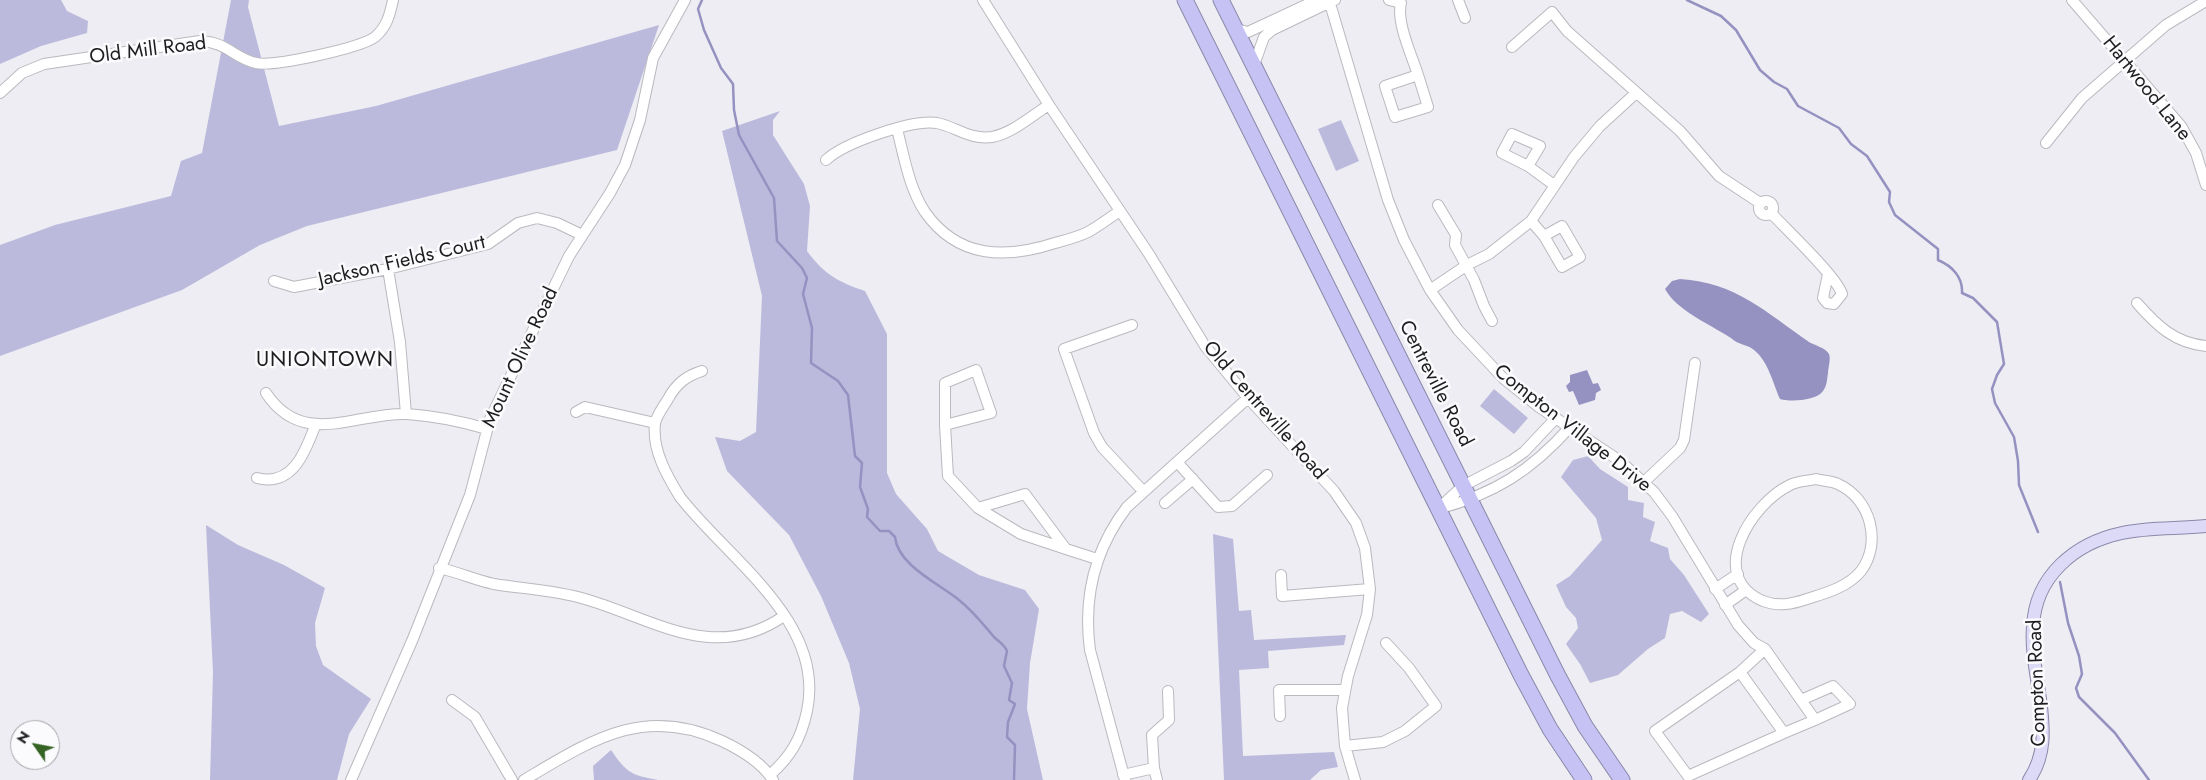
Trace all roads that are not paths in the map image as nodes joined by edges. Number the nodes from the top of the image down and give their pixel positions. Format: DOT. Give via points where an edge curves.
graph roads {
  1 [pos="393,0"];
  2 [pos="685,0"];
  3 [pos="983,0"];
  4 [pos="1185,0"];
  5 [pos="1221,0"];
  6 [pos="1389,0"];
  7 [pos="1458,0"];
  8 [pos="2072,0"];
  9 [pos="1331,1"];
  10 [pos="1401,1"];
  11 [pos="2206,1"];
  12 [pos="1464,18"];
  13 [pos="1236,29"];
  14 [pos="1512,47"];
  15 [pos="2125,60"];
  16 [pos="1254,65"];
  17 [pos="1418,75"];
  18 [pos="0,93"];
  19 [pos="1636,93"];
  20 [pos="1049,105"];
  21 [pos="897,129"];
  22 [pos="2046,143"];
  23 [pos="826,160"];
  24 [pos="1528,166"];
  25 [pos="1554,185"];
  26 [pos="2206,185"];
  27 [pos="1438,205"];
  28 [pos="1120,211"];
  29 [pos="1531,221"];
  30 [pos="582,235"];
  31 [pos="1544,236"];
  32 [pos="1467,265"];
  33 [pos="388,269"];
  34 [pos="1828,274"];
  35 [pos="274,280"];
  36 [pos="1430,290"];
  37 [pos="2137,304"];
  38 [pos="1492,321"];
  39 [pos="1132,325"];
  40 [pos="2206,346"];
  41 [pos="1695,363"];
  42 [pos="702,371"];
  43 [pos="266,393"];
  44 [pos="1248,398"];
  45 [pos="576,412"];
  46 [pos="406,414"];
  47 [pos="1556,418"];
  48 [pos="655,423"];
  49 [pos="315,426"];
  50 [pos="945,426"];
  51 [pos="1570,427"];
  52 [pos="487,428"];
  53 [pos="1177,462"];
  54 [pos="1267,475"];
  55 [pos="257,478"];
  56 [pos="1194,479"];
  57 [pos="1644,482"];
  58 [pos="1463,486"];
  59 [pos="1143,491"];
  60 [pos="1470,500"];
  61 [pos="1165,503"];
  62 [pos="978,508"];
  63 [pos="1438,509"];
  64 [pos="2206,526"];
  65 [pos="1066,548"];
  66 [pos="1097,559"];
  67 [pos="439,568"];
  68 [pos="1738,574"];
  69 [pos="1281,576"];
  70 [pos="1715,588"];
  71 [pos="1370,589"];
  72 [pos="1746,590"];
  73 [pos="1725,605"];
  74 [pos="784,616"];
  75 [pos="1386,643"];
  76 [pos="1765,649"];
  77 [pos="1740,672"];
  78 [pos="1344,690"];
  79 [pos="1168,691"];
  80 [pos="452,700"];
  81 [pos="1801,700"];
  82 [pos="1280,716"];
  83 [pos="1815,720"];
  84 [pos="1784,733"];
  85 [pos="1345,746"];
  86 [pos="1154,768"];
  87 [pos="1124,777"];
  88 [pos="772,778"];
  89 [pos="351,780"];
  90 [pos="512,780"];
  91 [pos="524,780"];
  92 [pos="1157,780"];
  93 [pos="1355,780"];
  94 [pos="1584,780"];
  95 [pos="1622,780"];
  96 [pos="2029,780"];
  1 -- 18 [label="street, Old Mill Road" via="385,25 365,43 286,62 255,63 223,45 200,41 44,64 22,74"];
  2 -- 30 [label="street, Mount Olive Road" via="653,58 640,120 625,165"];
  3 -- 20 [label="street, Old Centreville Road"];
  4 -- 63 [label="highway"];
  5 -- 13 [label="highway, Centreville Road"];
  6 -- 10 [label="street"];
  7 -- 12 [label="street"];
  8 -- 15 [label="street, Hartwood Lane"];
  9 -- 13 [label="street" via="1303,6 1248,32"];
  9 -- 16 [label="street" via="1264,36"];
  9 -- 36 [label="street, Compton Village Drive" via="1388,200"];
  10 -- 17 [label="street" via="1403,29"];
  11 -- 15 [label="street" via="2175,18"];
  13 -- 16 [label="highway, Centreville Road"];
  14 -- 19 [label="street" via="1552,12 1567,30"];
  15 -- 22 [label="street" via="2082,98"];
  15 -- 26 [label="street, Hartwood Lane" via="2186,134"];
  16 -- 58 [label="highway, Centreville Road"];
  17 -- 17 [label="street" via="1428,107 1395,117 1385,86"];
  19 -- 25 [label="street" via="1600,126"];
  19 -- 34 [label="street" via="1680,132 1719,176 1760,203 1758,210 1761,214 1772,213"];
  20 -- 21 [label="street" via="1014,128 991,137 969,136 930,122"];
  20 -- 28 [label="street, Old Centreville Road"];
  21 -- 23 [label="street" via="848,144"];
  21 -- 28 [label="street" via="912,182 925,212 945,233 976,249 1009,254 1035,250 1082,235"];
  24 -- 25 [label="street"];
  25 -- 29 [label="street"];
  27 -- 32 [label="street" via="1456,235 1455,245"];
  28 -- 44 [label="street, Old Centreville Road" via="1205,346"];
  29 -- 31 [label="street"];
  29 -- 32 [label="street" via="1489,254"];
  30 -- 33 [label="street, Jackson Fields Court" via="538,218 518,223 488,244"];
  30 -- 52 [label="street, Mount Olive Road"];
  32 -- 36 [label="street"];
  32 -- 38 [label="street"];
  33 -- 35 [label="street, Jackson Fields Court" via="294,288"];
  33 -- 46 [label="street" via="400,342"];
  36 -- 47 [label="street, Compton Village Drive" via="1479,354 1523,394"];
  37 -- 40 [label="street" via="2171,335 2188,343"];
  39 -- 59 [label="street" via="1064,349 1094,433 1102,447"];
  41 -- 57 [label="street" via="1684,440 1680,448"];
  42 -- 48 [label="street" via="685,376"];
  43 -- 49 [label="street" via="272,403 287,415"];
  44 -- 53 [label="street"];
  44 -- 71 [label="street, Old Centreville Road" via="1352,515 1365,548"];
  45 -- 48 [label="street" via="585,407"];
  46 -- 49 [label="street"];
  46 -- 52 [label="street"];
  47 -- 51 [label="street, Compton Village Drive"];
  47 -- 58 [label="street" via="1524,452"];
  48 -- 74 [label="street" via="658,453 680,497 758,580"];
  49 -- 55 [label="street" via="305,453 288,473 270,481"];
  50 -- 50 [label="street" via="945,383 976,370 991,413"];
  50 -- 62 [label="street" via="948,476"];
  51 -- 57 [label="street, Compton Village Drive" via="1620,461"];
  51 -- 60 [label="street" via="1533,466"];
  52 -- 67 [label="street, Mount Olive Road" via="470,494"];
  53 -- 56 [label="street"];
  53 -- 59 [label="street"];
  54 -- 56 [label="street" via="1232,506 1218,507"];
  56 -- 61 [label="street"];
  57 -- 70 [label="street, Compton Village Drive" via="1672,516"];
  58 -- 60 [label="highway, Centreville Road"];
  58 -- 63 [label="street"];
  59 -- 66 [label="street" via="1114,524"];
  60 -- 63 [label="street"];
  60 -- 95 [label="highway, Centreville Road" via="1574,706"];
  62 -- 65 [label="street" via="1021,534"];
  62 -- 65 [label="street" via="1025,494"];
  63 -- 94 [label="highway" via="1546,721"];
  64 -- 96 [label="main road, Compton Road" via="2138,530 2106,538 2075,553 2046,580 2036,606 2032,630 2043,740 2039,761"];
  65 -- 66 [label="street"];
  66 -- 87 [label="street" via="1088,598 1090,650"];
  67 -- 74 [label="street" via="494,584 583,598 695,637 725,637 753,632"];
  67 -- 89 [label="street, Mount Olive Road" via="412,641"];
  68 -- 70 [label="street"];
  68 -- 72 [label="street"];
  68 -- 72 [label="street" via="1735,561 1744,529 1768,502 1790,484 1816,479 1838,484 1859,499 1872,532 1870,554 1860,572 1844,586 1781,605 1773,605"];
  69 -- 71 [label="street" via="1282,596"];
  70 -- 73 [label="street, Compton Village Drive"];
  71 -- 78 [label="street, Old Centreville Road" via="1362,638"];
  72 -- 73 [label="street"];
  73 -- 76 [label="street, Compton Village Drive" via="1754,643"];
  74 -- 88 [label="street" via="805,655 810,694 798,744"];
  75 -- 85 [label="street" via="1436,706 1405,731 1383,742"];
  76 -- 77 [label="street"];
  76 -- 81 [label="street, Compton Village Drive"];
  77 -- 84 [label="street"];
  77 -- 84 [label="street" via="1656,731 1688,776"];
  78 -- 82 [label="street" via="1279,690"];
  78 -- 85 [label="street, Old Centreville Road" via="1342,722"];
  79 -- 86 [label="street" via="1169,720 1152,735"];
  80 -- 90 [label="street" via="475,717"];
  81 -- 83 [label="street, Compton Village Drive"];
  81 -- 83 [label="street" via="1833,686 1850,704"];
  83 -- 84 [label="street"];
  85 -- 93 [label="street, Old Centreville Road"];
  86 -- 87 [label="street"];
  86 -- 92 [label="street"];
  88 -- 91 [label="street" via="744,753 716,738 682,728 649,726 595,739"];
}
